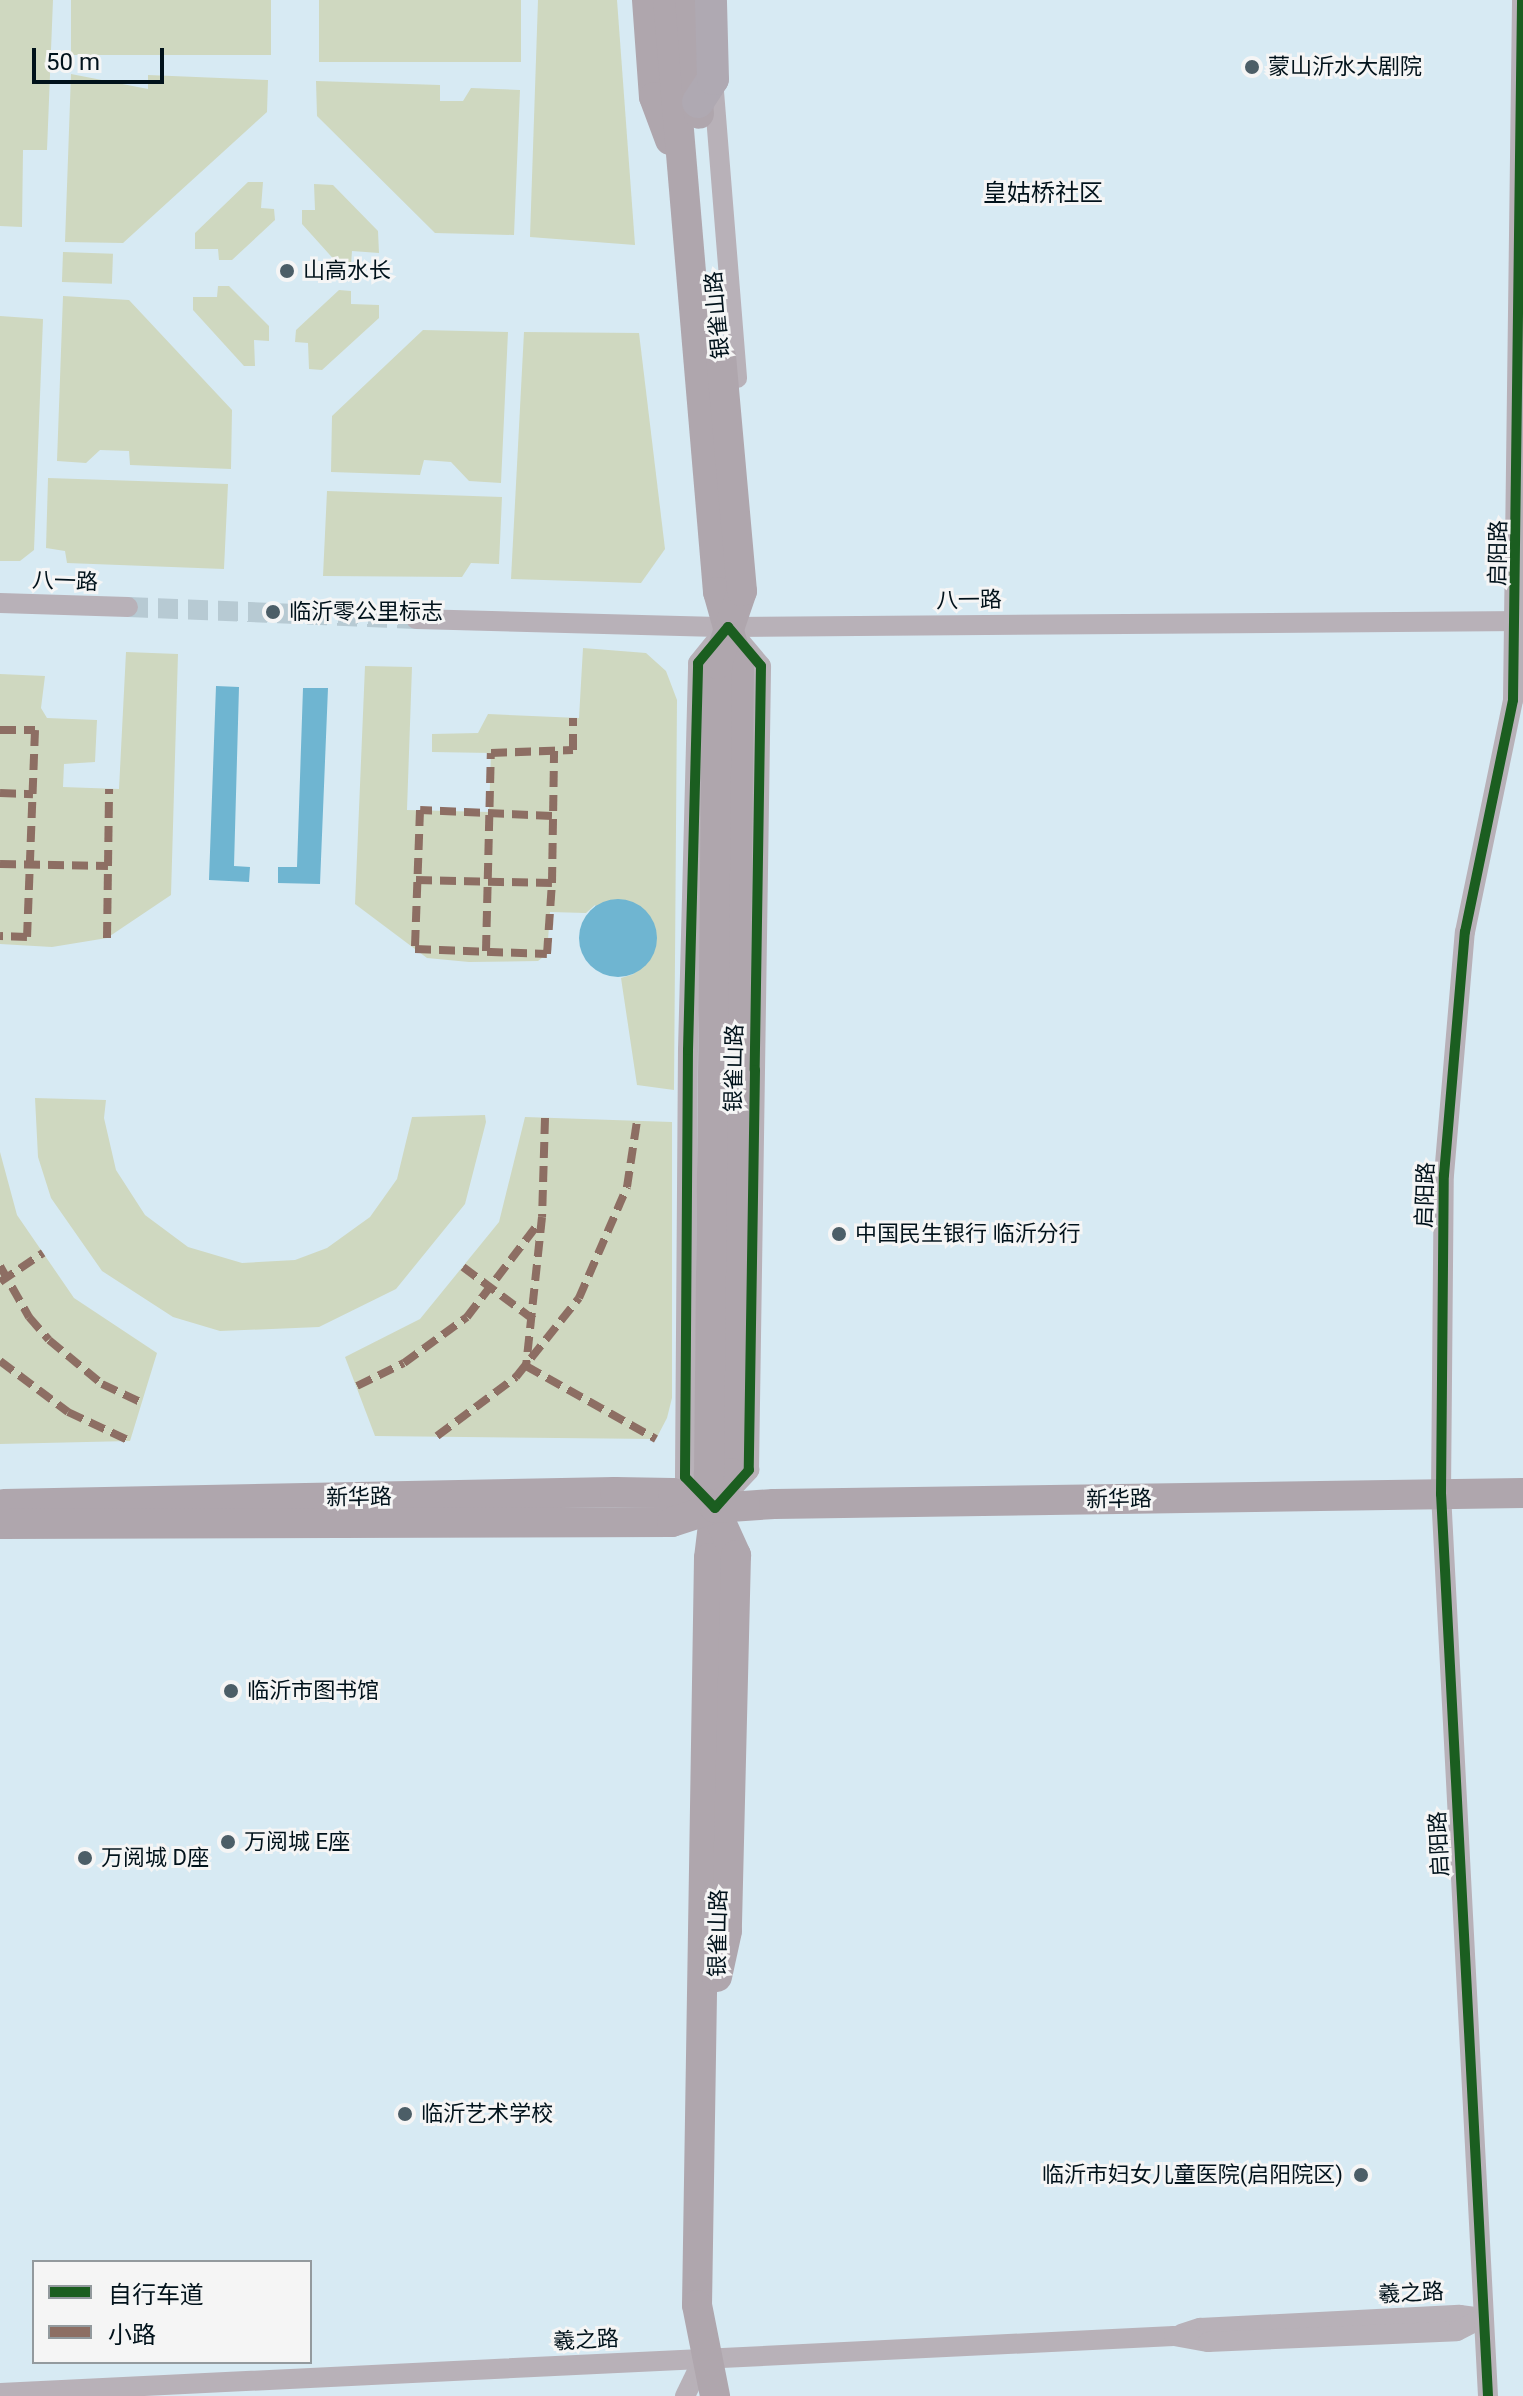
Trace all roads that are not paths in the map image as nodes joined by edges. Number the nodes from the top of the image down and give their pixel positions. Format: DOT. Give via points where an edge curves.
graph roads {
  1 [pos="647,0"];
  2 [pos="668,0"];
  3 [pos="690,0"];
  4 [pos="711,0"];
  5 [pos="1522,0"];
  6 [pos="706,91"];
  7 [pos="654,97"];
  8 [pos="687,187"];
  9 [pos="0,603"];
  10 [pos="128,607"];
  11 [pos="416,619"];
  12 [pos="1520,621"];
  13 [pos="728,627"];
  14 [pos="1523,1493"];
  15 [pos="1441,1494"];
  16 [pos="0,1504"];
  17 [pos="715,1508"];
  18 [pos="0,1524"];
  19 [pos="1483,2318"];
  20 [pos="703,2359"];
  21 [pos="0,2393"];
  22 [pos="685,2396"];
  23 [pos="697,2396"];
  24 [pos="715,2396"];
  25 [pos="727,2396"];
  26 [pos="1488,2396"];
  1 -- 7 [label="main road"];
  2 -- 8 [label="main road, 银雀山路"];
  3 -- 6 [label="main road, 银雀山路"];
  4 -- 6 [label="main road"];
  5 -- 12 [label="street, 启阳路"];
  6 -- 13 [label="main road, 银雀山路" via="742,591"];
  7 -- 8 [label="main road"];
  7 -- 13 [label="street" via="670,159 706,593"];
  8 -- 13 [label="main road, 银雀山路" via="718,592"];
  9 -- 10 [label="street, 八一路"];
  11 -- 13 [label="street, 八一路"];
  12 -- 13 [label="street, 八一路"];
  12 -- 15 [label="street, 启阳路" via="1502,769 1465,932 1444,1175"];
  13 -- 17 [label="main road, 银雀山路" via="717,664 709,1475"];
  13 -- 17 [label="street" via="761,666 751,1393 749,1470"];
  14 -- 15 [label="main road, 新华路"];
  15 -- 17 [label="main road, 新华路"];
  15 -- 19 [label="street, 启阳路"];
  16 -- 17 [label="main road, 新华路" via="615,1492 673,1493"];
  17 -- 18 [label="main road, 新华路" via="672,1522"];
  17 -- 20 [label="main road, 银雀山路" via="709,1558 697,2305"];
  17 -- 20 [label="main road, 银雀山路" via="736,1555 727,1931 717,1977 710,2308"];
  19 -- 20 [label="street, 羲之路" via="1200,2328 1174,2336"];
  19 -- 26 [label="street, 启阳路"];
  20 -- 21 [label="street, 羲之路"];
  20 -- 22 [label="street"];
  20 -- 23 [label="main road, 银雀山路"];
  20 -- 24 [label="main road, 银雀山路"];
  20 -- 25 [label="street"];
}
